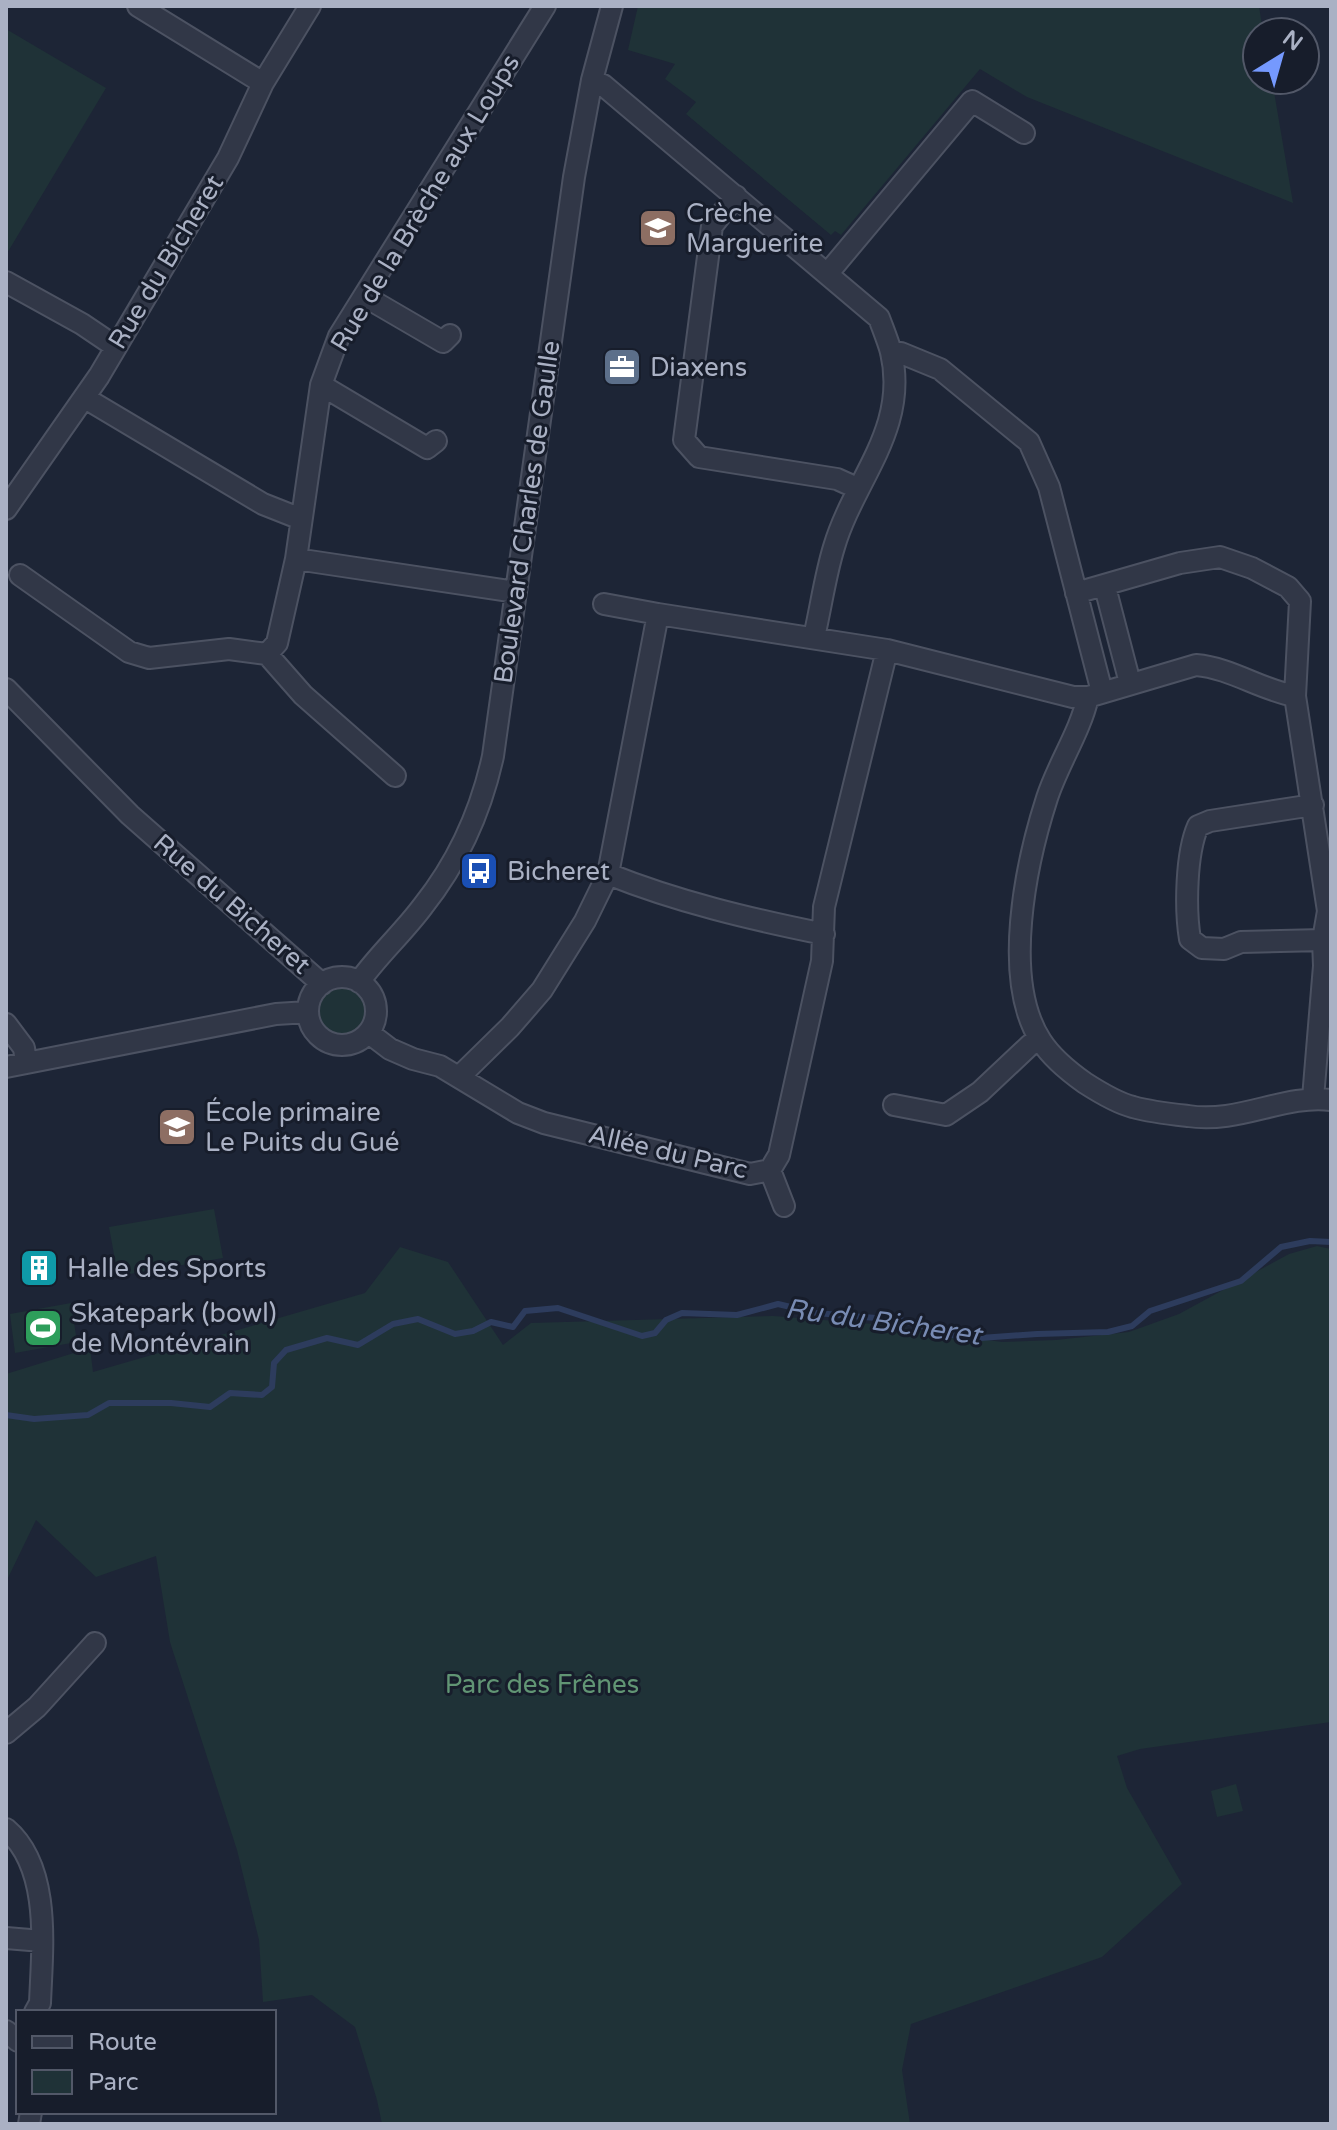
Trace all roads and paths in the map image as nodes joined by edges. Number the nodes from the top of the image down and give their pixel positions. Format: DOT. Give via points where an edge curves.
graph roads {
  1 [pos="138,6"];
  2 [pos="310,6"];
  3 [pos="545,6"];
  4 [pos="594,6"];
  5 [pos="612,6"];
  6 [pos="607,28"];
  7 [pos="592,80"];
  8 [pos="263,83"];
  9 [pos="1024,133"];
  10 [pos="736,196"];
  11 [pos="828,273"];
  12 [pos="6,282"];
  13 [pos="364,296"];
  14 [pos="450,335"];
  15 [pos="116,347"];
  16 [pos="891,353"];
  17 [pos="321,385"];
  18 [pos="85,398"];
  19 [pos="436,441"];
  20 [pos="857,488"];
  21 [pos="6,509"];
  22 [pos="301,519"];
  23 [pos="296,559"];
  24 [pos="20,575"];
  25 [pos="1105,587"];
  26 [pos="516,592"];
  27 [pos="1076,593"];
  28 [pos="604,604"];
  29 [pos="658,614"];
  30 [pos="814,637"];
  31 [pos="887,650"];
  32 [pos="267,654"];
  33 [pos="1130,683"];
  34 [pos="6,689"];
  35 [pos="1095,694"];
  36 [pos="1295,696"];
  37 [pos="395,776"];
  38 [pos="1313,805"];
  39 [pos="608,874"];
  40 [pos="815,932"];
  41 [pos="1323,940"];
  42 [pos="359,982"];
  43 [pos="322,984"];
  44 [pos="308,1012"];
  45 [pos="6,1024"];
  46 [pos="369,1033"];
  47 [pos="1040,1040"];
  48 [pos="16,1065"];
  49 [pos="460,1076"];
  50 [pos="1322,1099"];
  51 [pos="894,1105"];
  52 [pos="770,1170"];
  53 [pos="784,1206"];
  54 [pos="95,1643"];
  55 [pos="6,1733"];
  56 [pos="6,1829"];
  57 [pos="6,1938"];
  58 [pos="42,1941"];
  59 [pos="36,2010"];
  1 -- 8 [label="street"];
  2 -- 8 [label="street, Rue du Bicheret"];
  3 -- 13 [label="street, Rue de la Brèche aux Loups"];
  4 -- 6 [label="street"];
  5 -- 6 [label="street, Boulevard Charles de Gaulle"];
  6 -- 7 [label="street, Boulevard Charles de Gaulle"];
  7 -- 10 [label="street"];
  7 -- 26 [label="street, Boulevard Charles de Gaulle"];
  8 -- 15 [label="street, Rue du Bicheret" via="228,158"];
  9 -- 11 [label="street" via="972,101"];
  10 -- 11 [label="street"];
  10 -- 20 [label="street" via="712,226 684,440 699,457 837,479"];
  11 -- 16 [label="street" via="879,318"];
  12 -- 15 [label="street"];
  13 -- 14 [label="street" via="443,342"];
  13 -- 17 [label="street, Rue de la Brèche aux Loups" via="339,336"];
  15 -- 18 [label="street, Rue du Bicheret"];
  16 -- 20 [label="street" via="895,394 889,427"];
  16 -- 27 [label="street" via="940,369 1029,442 1049,487"];
  17 -- 19 [label="street" via="427,448"];
  17 -- 22 [label="street, Rue de la Brèche aux Loups"];
  18 -- 21 [label="street, Rue du Bicheret"];
  18 -- 22 [label="street" via="263,504"];
  20 -- 30 [label="street" via="834,547"];
  22 -- 23 [label="street, Rue de la Brèche aux Loups"];
  23 -- 26 [label="street"];
  23 -- 32 [label="street, Rue de la Brèche aux Loups" via="277,643"];
  24 -- 32 [label="street" via="129,652 149,658 229,649"];
  25 -- 27 [label="street"];
  25 -- 33 [label="street"];
  25 -- 36 [label="street" via="1180,563 1220,557 1288,587 1300,601"];
  26 -- 42 [label="street, Boulevard Charles de Gaulle" via="493,756 477,813 449,869"];
  27 -- 35 [label="street"];
  28 -- 29 [label="street"];
  29 -- 30 [label="street"];
  29 -- 39 [label="street"];
  30 -- 31 [label="street"];
  31 -- 35 [label="street" via="1073,697"];
  31 -- 40 [label="street, Allée du Parc"];
  32 -- 37 [label="street" via="303,695"];
  33 -- 35 [label="street"];
  33 -- 36 [label="street" via="1205,666"];
  34 -- 43 [label="street, Rue du Bicheret" via="130,815"];
  35 -- 47 [label="street" via="1047,796 1027,873 1018,947 1024,997"];
  36 -- 38 [label="street"];
  38 -- 41 [label="street" via="1328,911"];
  38 -- 41 [label="street" via="1198,826 1190,860 1188,926 1190,939 1202,948"];
  39 -- 40 [label="street" via="712,910"];
  39 -- 49 [label="street" via="542,990"];
  40 -- 52 [label="street, Allée du Parc" via="822,961 779,1155"];
  41 -- 50 [label="street"];
  42 -- 43 [label="street" via="340,977"];
  42 -- 46 [label="street" via="375,1005"];
  43 -- 44 [label="street" via="314,991"];
  44 -- 46 [label="street" via="311,1026 331,1044 345,1046"];
  44 -- 48 [label="street"];
  45 -- 48 [label="street" via="24,1048"];
  46 -- 49 [label="street, Allée du Parc" via="390,1049"];
  47 -- 50 [label="street" via="1067,1070 1131,1107 1193,1117 1243,1115 1299,1099"];
  47 -- 51 [label="street" via="946,1115"];
  49 -- 52 [label="street, Allée du Parc" via="544,1123 750,1174"];
  52 -- 53 [label="street"];
  54 -- 55 [label="street"];
  56 -- 58 [label="street" via="33,1870"];
  57 -- 58 [label="street"];
  58 -- 59 [label="street"];
}
